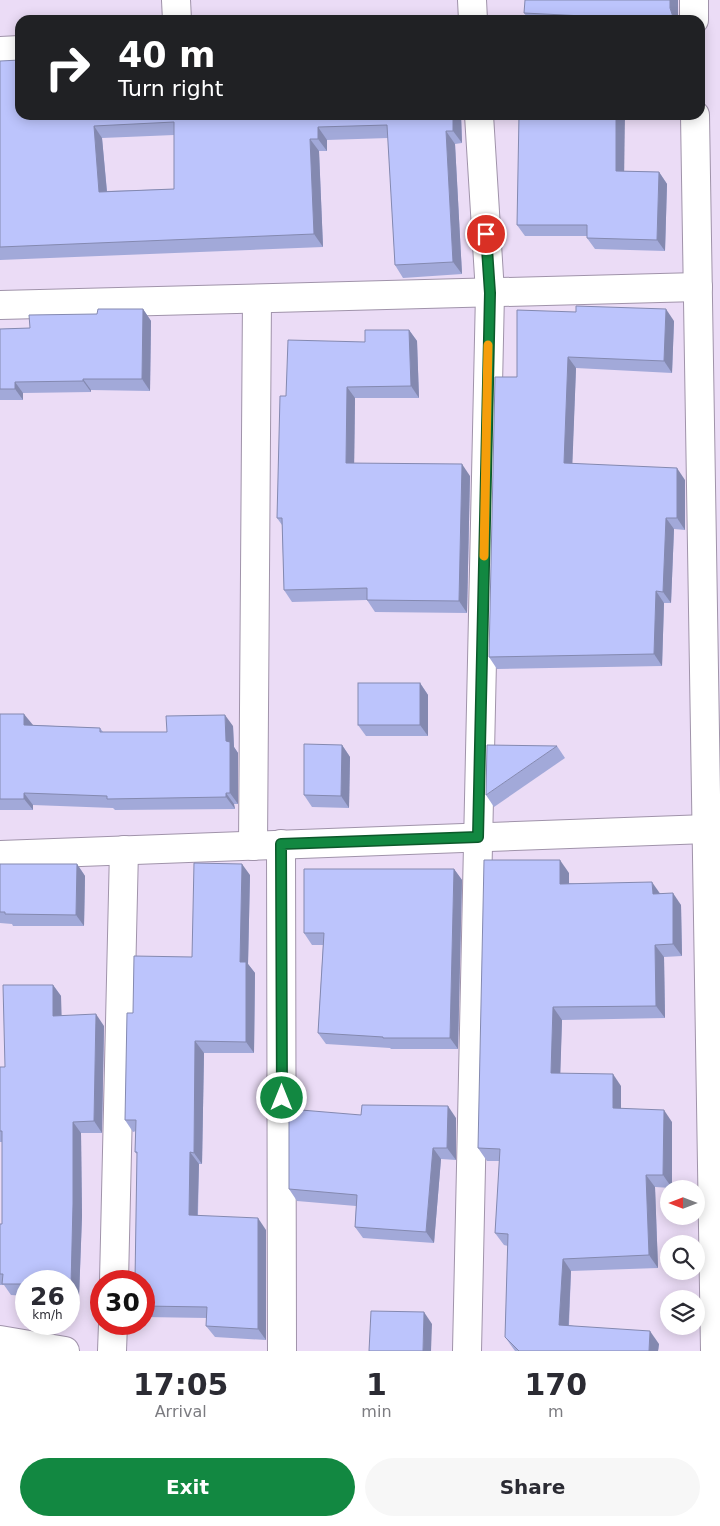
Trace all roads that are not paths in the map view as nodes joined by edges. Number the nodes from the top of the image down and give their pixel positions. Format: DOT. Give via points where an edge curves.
graph roads {
  1 [pos="176,0"];
  2 [pos="472,0"];
  3 [pos="694,0"];
  4 [pos="177,15"];
  5 [pos="473,15"];
  6 [pos="694,15"];
  7 [pos="15,50"];
  8 [pos="0,51"];
  9 [pos="479,120"];
  10 [pos="695,120"];
  11 [pos="709,258"];
  12 [pos="698,288"];
  13 [pos="490,293"];
  14 [pos="257,299"];
  15 [pos="0,305"];
  16 [pos="707,829"];
  17 [pos="478,837"];
  18 [pos="281,844"];
  19 [pos="253,846"];
  20 [pos="124,850"];
  21 [pos="0,854"];
  22 [pos="714,928"];
  23 [pos="114,1270"];
  24 [pos="113,1335"];
  25 [pos="0,1340"];
  26 [pos="65,1351"];
  27 [pos="112,1351"];
  28 [pos="282,1351"];
  29 [pos="467,1351"];
  30 [pos="715,1351"];
  1 -- 4 [label="street"];
  2 -- 5 [label="street"];
  3 -- 6 [label="street"];
  7 -- 8 [label="street"];
  9 -- 13 [label="street"];
  10 -- 11 [label="street"];
  11 -- 12 [label="street"];
  12 -- 13 [label="street"];
  12 -- 16 [label="street"];
  13 -- 14 [label="street"];
  13 -- 17 [label="street"];
  14 -- 15 [label="street"];
  14 -- 19 [label="street"];
  16 -- 17 [label="street"];
  16 -- 22 [label="street"];
  17 -- 18 [label="street"];
  17 -- 29 [label="street"];
  18 -- 19 [label="street"];
  18 -- 28 [label="street"];
  19 -- 20 [label="street"];
  20 -- 21 [label="street"];
  20 -- 23 [label="street"];
  22 -- 30 [label="street"];
  24 -- 27 [label="street"];
  25 -- 26 [label="street"];
}
